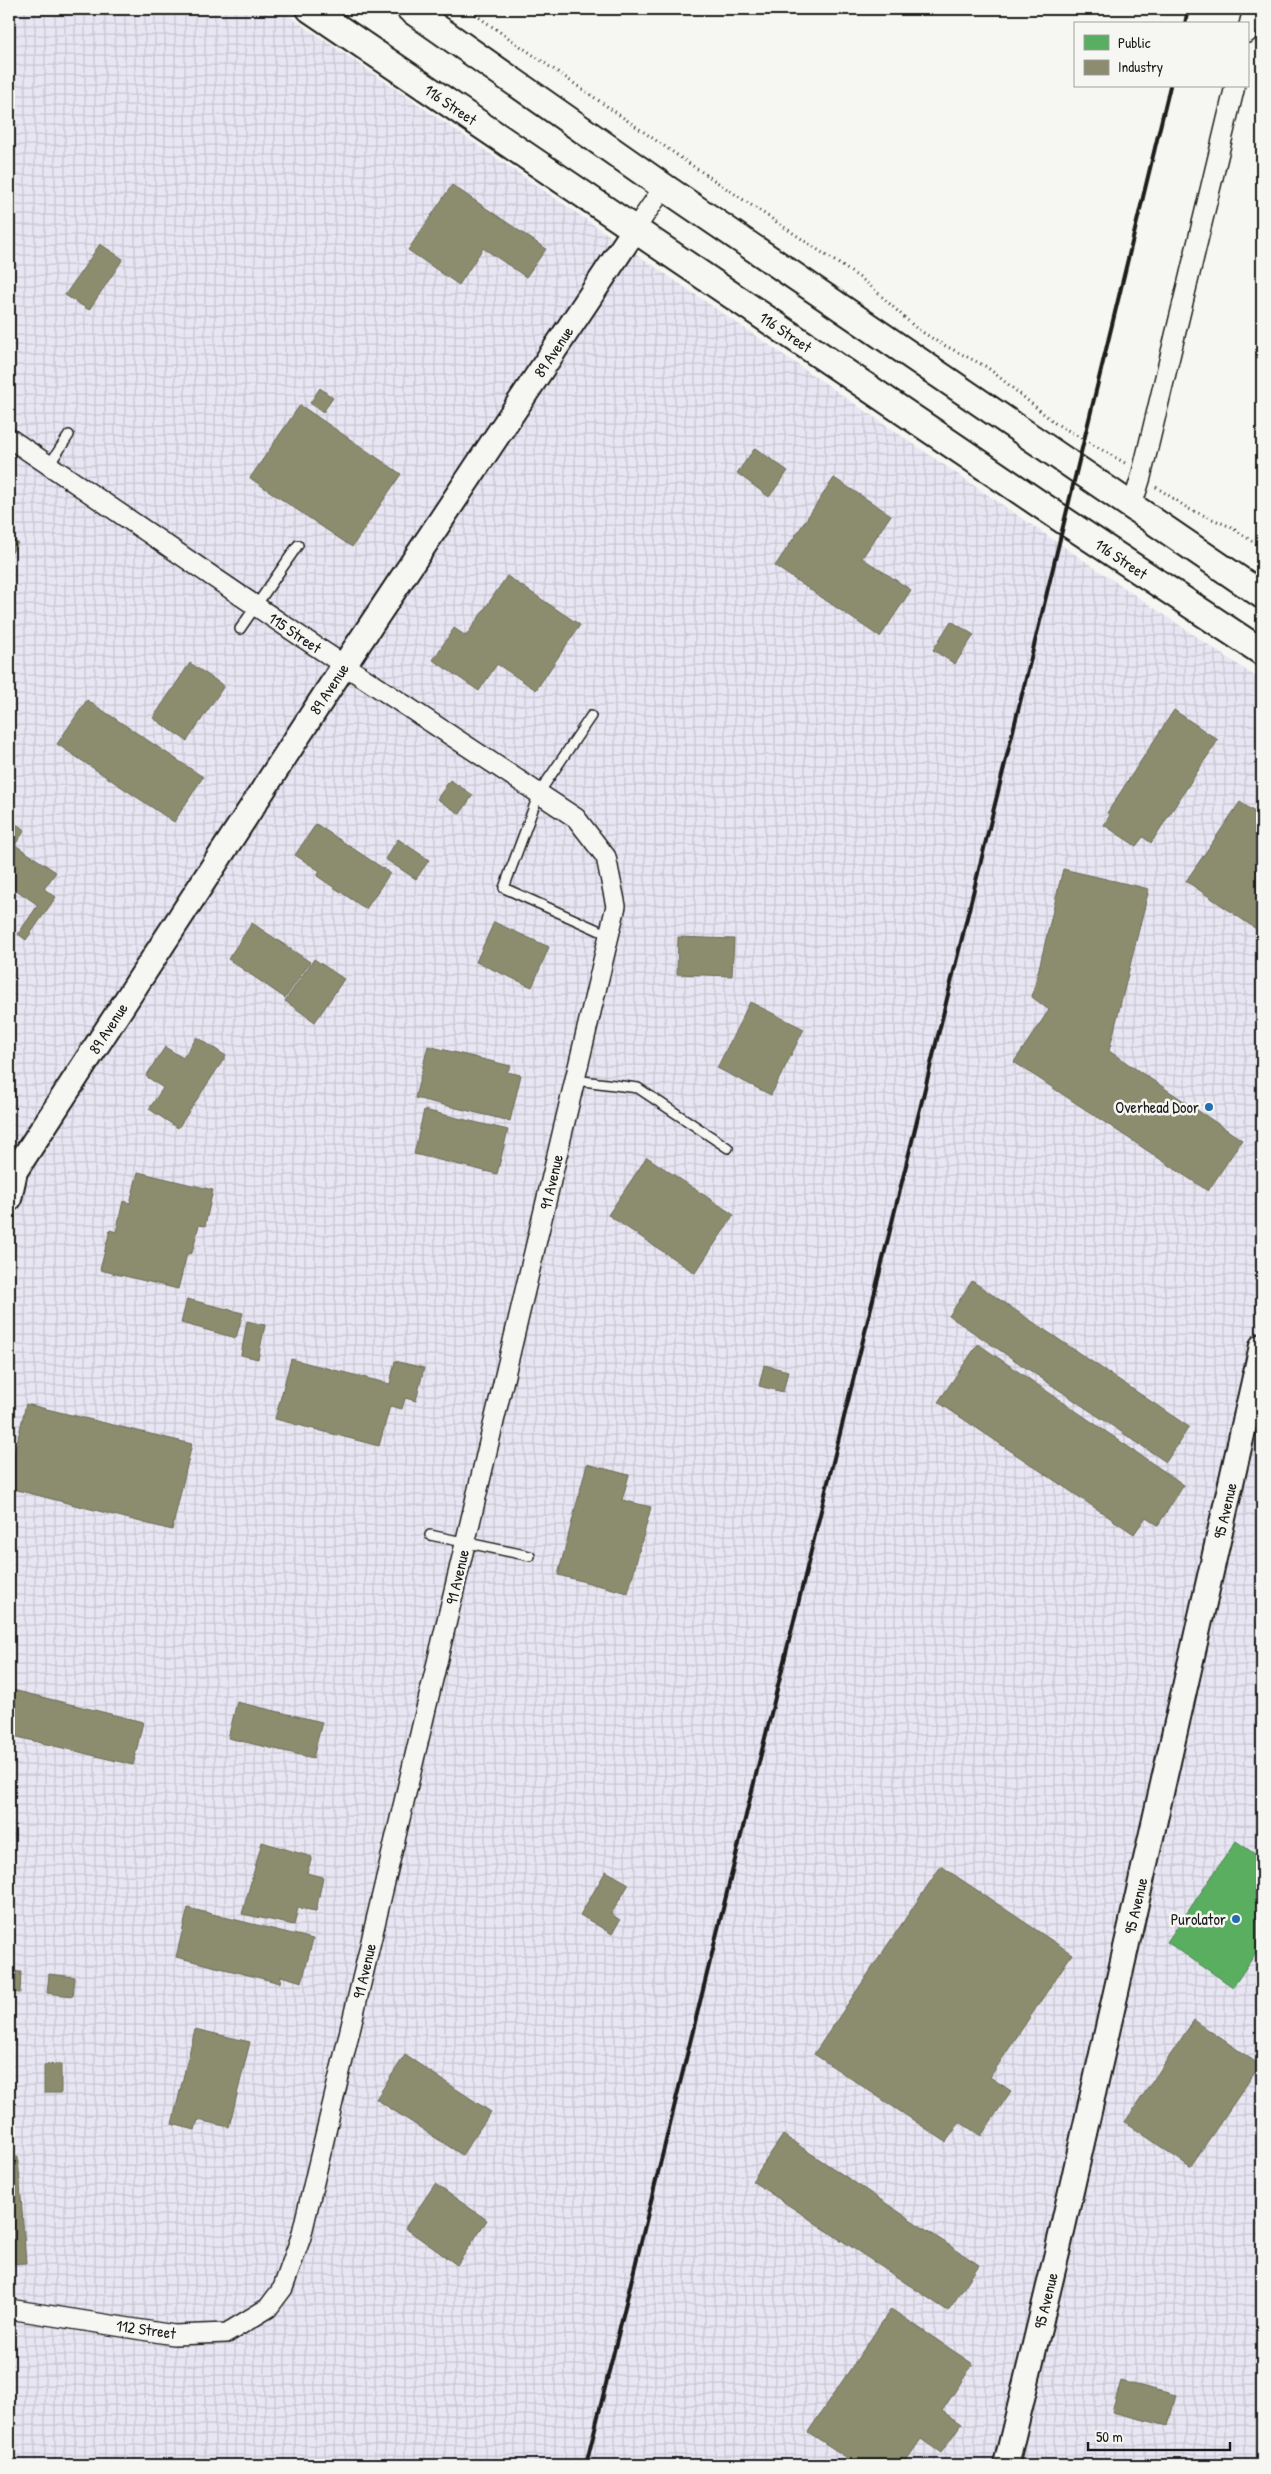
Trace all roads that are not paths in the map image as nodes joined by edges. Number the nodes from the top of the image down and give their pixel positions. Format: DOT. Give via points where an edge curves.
graph roads {
  1 [pos="310,9"];
  2 [pos="410,9"];
  3 [pos="1253,9"];
  4 [pos="1248,29"];
  5 [pos="1235,88"];
  6 [pos="664,187"];
  7 [pos="635,229"];
  8 [pos="69,435"];
  9 [pos="9,438"];
  10 [pos="49,465"];
  11 [pos="1132,506"];
  12 [pos="298,545"];
  13 [pos="1262,595"];
  14 [pos="256,606"];
  15 [pos="240,629"];
  16 [pos="1262,652"];
  17 [pos="345,664"];
  18 [pos="591,716"];
  19 [pos="539,793"];
  20 [pos="601,850"];
  21 [pos="609,935"];
  22 [pos="575,1080"];
  23 [pos="728,1148"];
  24 [pos="9,1198"];
  25 [pos="1262,1346"];
  26 [pos="430,1535"];
  27 [pos="465,1542"];
  28 [pos="530,1556"];
  29 [pos="274,2300"];
  30 [pos="9,2309"];
  31 [pos="1006,2465"];
  1 -- 7 [label="main road, 116 Street"];
  2 -- 6 [label="main road"];
  3 -- 4 [label="street"];
  5 -- 11 [label="street"];
  6 -- 7 [label="street, 89 Avenue"];
  6 -- 11 [label="main road"];
  7 -- 16 [label="main road, 116 Street"];
  7 -- 17 [label="street, 89 Avenue"];
  8 -- 10 [label="lane"];
  9 -- 10 [label="street, 115 Street"];
  10 -- 14 [label="street, 115 Street"];
  11 -- 13 [label="main road"];
  12 -- 14 [label="lane"];
  14 -- 15 [label="lane"];
  14 -- 17 [label="street, 115 Street"];
  17 -- 19 [label="street, 115 Street"];
  17 -- 24 [label="street, 89 Avenue" via="15,1171"];
  18 -- 19 [label="lane"];
  19 -- 20 [label="street, 115 Street" via="576,818"];
  19 -- 21 [label="lane" via="504,888"];
  20 -- 21 [label="street, 91 Avenue" via="606,857 616,906"];
  21 -- 22 [label="street, 91 Avenue"];
  22 -- 23 [label="lane" via="638,1088"];
  22 -- 27 [label="street, 91 Avenue"];
  25 -- 31 [label="street, 95 Avenue"];
  26 -- 27 [label="lane"];
  27 -- 28 [label="lane"];
  27 -- 29 [label="street, 91 Avenue" via="301,2236 283,2288"];
  29 -- 30 [label="street, 112 Street" via="268,2308 227,2333 209,2334 174,2335"];
}
